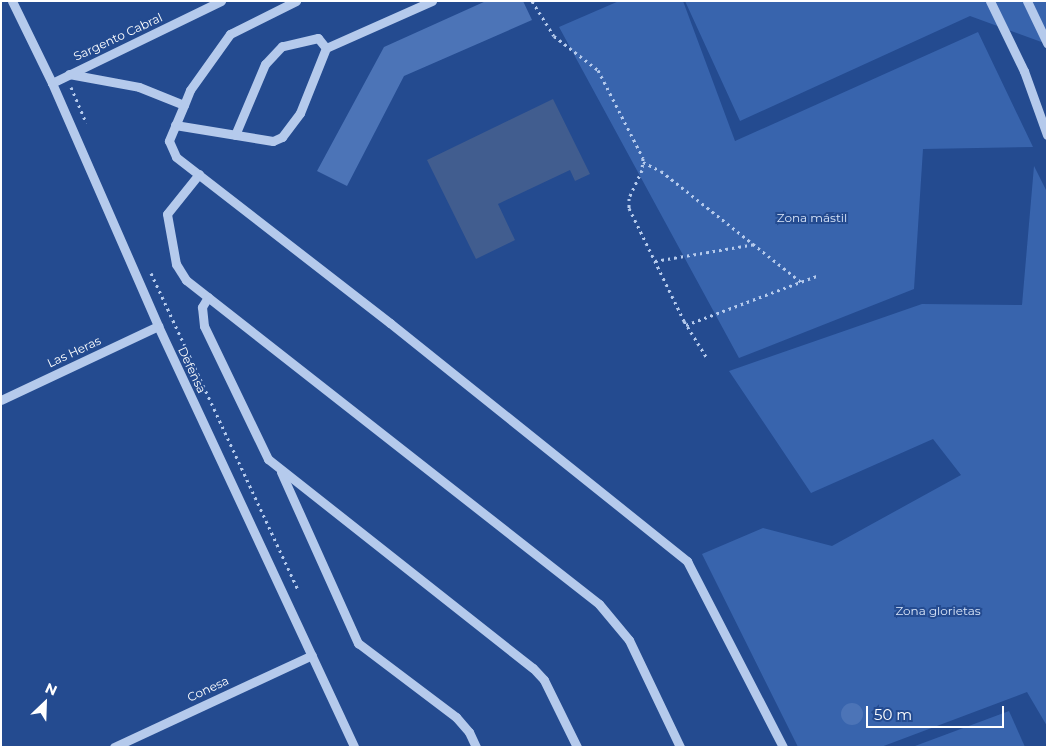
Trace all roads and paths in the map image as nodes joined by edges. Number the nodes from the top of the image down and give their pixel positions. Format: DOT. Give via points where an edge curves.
graph roads {
  1 [pos="12,1"];
  2 [pos="221,1"];
  3 [pos="296,1"];
  4 [pos="432,1"];
  5 [pos="532,1"];
  6 [pos="990,1"];
  7 [pos="1027,1"];
  8 [pos="1047,43"];
  9 [pos="326,48"];
  10 [pos="67,75"];
  11 [pos="52,83"];
  12 [pos="184,105"];
  13 [pos="175,125"];
  14 [pos="87,127"];
  15 [pos="235,134"];
  16 [pos="1047,135"];
  17 [pos="644,162"];
  18 [pos="199,174"];
  19 [pos="756,244"];
  20 [pos="655,262"];
  21 [pos="151,272"];
  22 [pos="819,275"];
  23 [pos="801,282"];
  24 [pos="208,297"];
  25 [pos="686,325"];
  26 [pos="158,326"];
  27 [pos="707,358"];
  28 [pos="1,400"];
  29 [pos="280,470"];
  30 [pos="300,594"];
  31 [pos="312,655"];
  32 [pos="114,747"];
  33 [pos="354,747"];
  34 [pos="476,747"];
  35 [pos="577,747"];
  36 [pos="680,747"];
  37 [pos="783,747"];
  1 -- 11 [label="street, Defensa"];
  2 -- 10 [label="street, Sargento Cabral"];
  3 -- 12 [label="street" via="230,34 190,90"];
  4 -- 9 [label="street"];
  5 -- 17 [label="path" via="554,36 598,70"];
  6 -- 16 [label="street" via="1024,71"];
  7 -- 8 [label="street"];
  9 -- 15 [label="street" via="300,112 282,137 273,141"];
  9 -- 15 [label="street" via="318,38 282,46 265,64"];
  10 -- 11 [label="street, Sargento Cabral"];
  10 -- 12 [label="street" via="139,87"];
  10 -- 14 [label="path"];
  11 -- 26 [label="street, Defensa"];
  12 -- 13 [label="street"];
  13 -- 15 [label="street"];
  13 -- 18 [label="street" via="169,141 170,149"];
  17 -- 19 [label="path" via="661,171"];
  17 -- 20 [label="path" via="629,198 629,208"];
  18 -- 24 [label="street" via="170,208 167,223 179,270"];
  18 -- 37 [label="street" via="679,552 699,578"];
  19 -- 20 [label="path"];
  19 -- 23 [label="path"];
  20 -- 25 [label="path"];
  21 -- 30 [label="path"];
  22 -- 23 [label="path"];
  23 -- 25 [label="path"];
  24 -- 29 [label="street" via="202,307 204,326 261,450"];
  24 -- 36 [label="street" via="604,609 629,640"];
  25 -- 27 [label="path"];
  26 -- 28 [label="street, Las Heras"];
  26 -- 31 [label="street, Defensa"];
  29 -- 34 [label="street" via="358,643 456,717"];
  29 -- 35 [label="street" via="533,668 544,680"];
  31 -- 32 [label="street, Conesa"];
  31 -- 33 [label="street, Defensa"];
}
